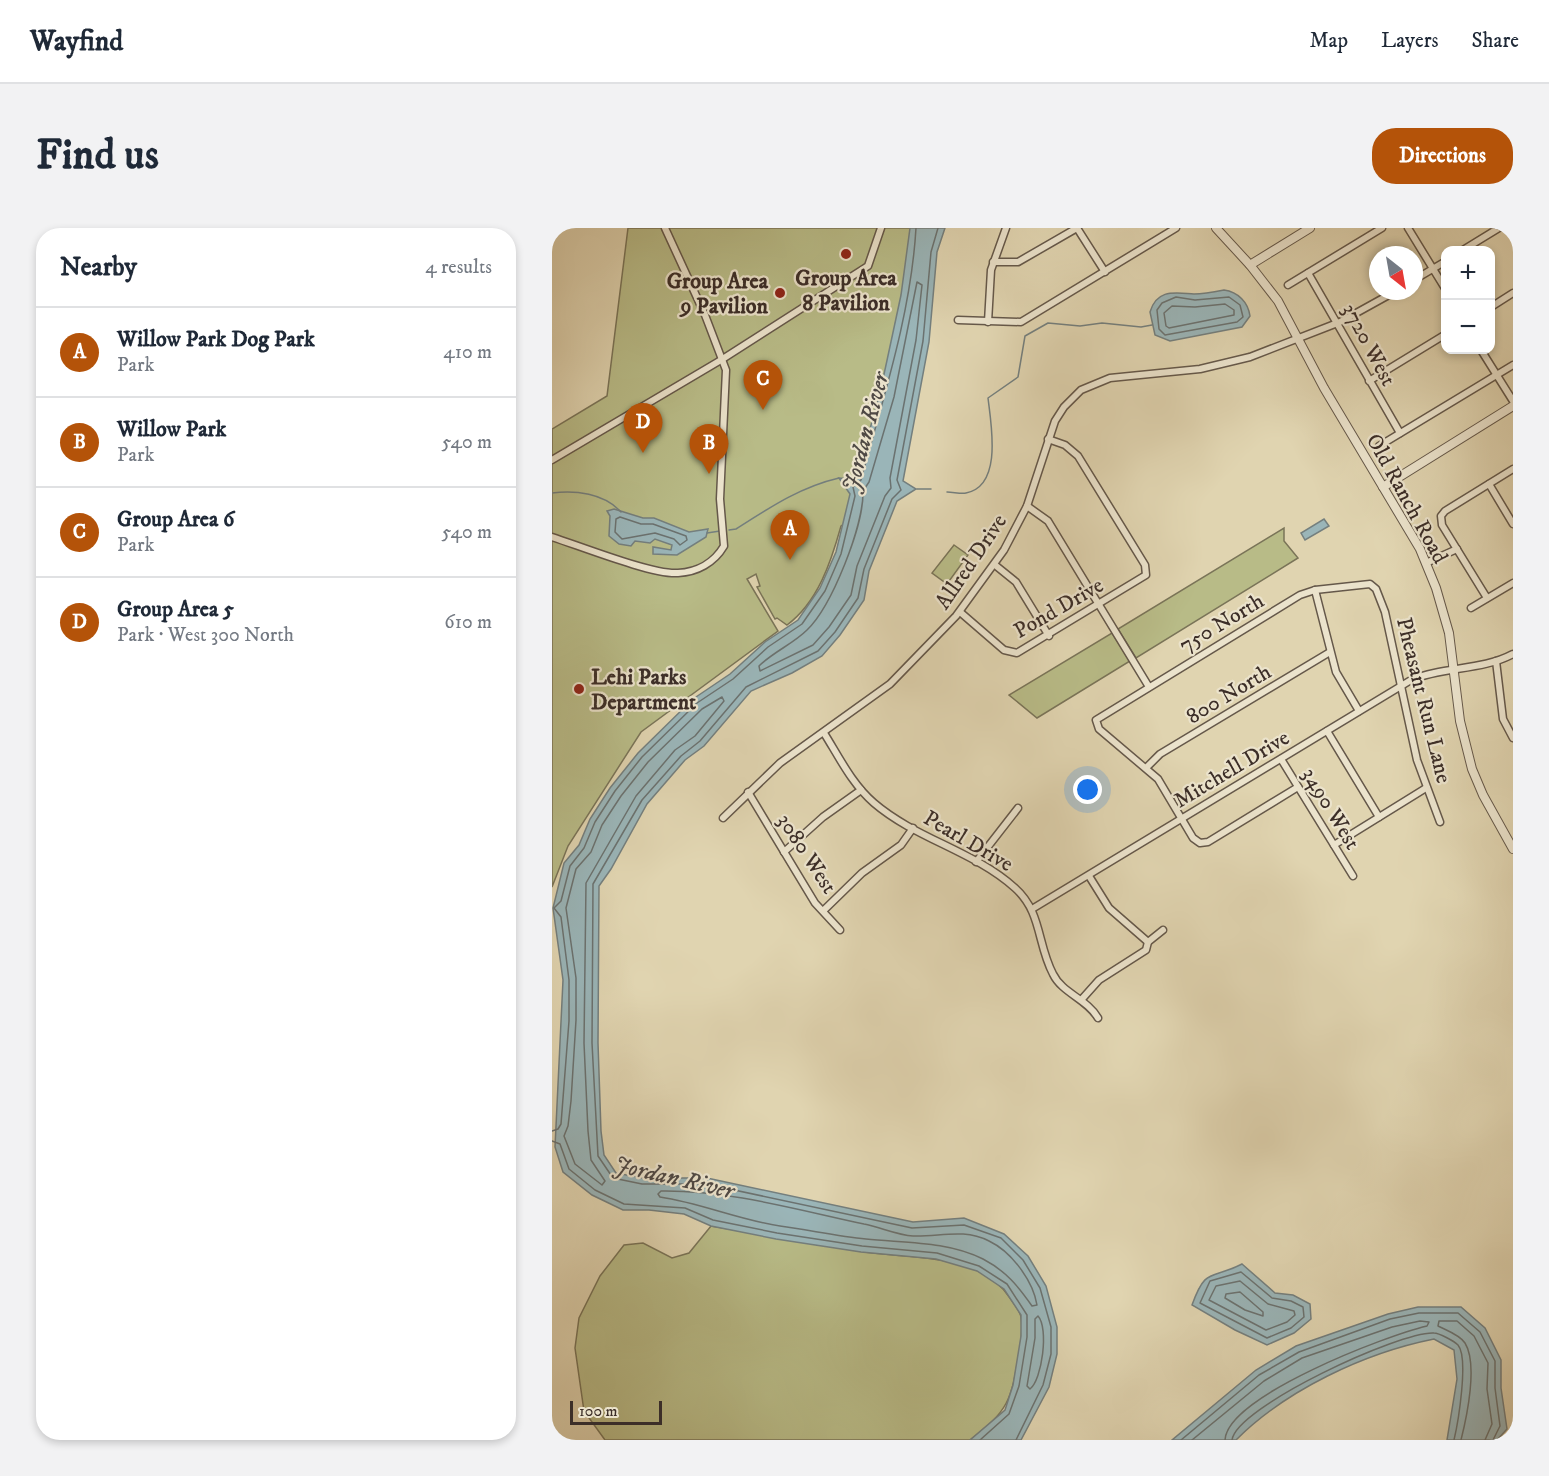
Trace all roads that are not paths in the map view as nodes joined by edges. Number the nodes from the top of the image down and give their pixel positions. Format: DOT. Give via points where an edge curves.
graph roads {
  1 [pos="665,228"];
  2 [pos="881,228"];
  3 [pos="1006,228"];
  4 [pos="1077,228"];
  5 [pos="1176,228"];
  6 [pos="1216,228"];
  7 [pos="1310,228"];
  8 [pos="1382,228"];
  9 [pos="1407,228"];
  10 [pos="1499,228"];
  11 [pos="1470,246"];
  12 [pos="993,262"];
  13 [pos="1250,264"];
  14 [pos="1441,264"];
  15 [pos="1433,269"];
  16 [pos="1105,272"];
  17 [pos="1308,273"];
  18 [pos="1423,275"];
  19 [pos="1441,282"];
  20 [pos="1288,285"];
  21 [pos="1513,293"];
  22 [pos="1380,300"];
  23 [pos="1495,304"];
  24 [pos="958,321"];
  25 [pos="988,322"];
  26 [pos="1338,323"];
  27 [pos="1441,337"];
  28 [pos="1299,338"];
  29 [pos="1484,354"];
  30 [pos="721,360"];
  31 [pos="1513,365"];
  32 [pos="1497,375"];
  33 [pos="1369,381"];
  34 [pos="1513,401"];
  35 [pos="1513,406"];
  36 [pos="1400,433"];
  37 [pos="1048,439"];
  38 [pos="1379,446"];
  39 [pos="552,460"];
  40 [pos="1513,469"];
  41 [pos="1489,484"];
  42 [pos="1383,487"];
  43 [pos="1027,506"];
  44 [pos="1513,524"];
  45 [pos="552,537"];
  46 [pos="1457,549"];
  47 [pos="1426,563"];
  48 [pos="994,565"];
  49 [pos="1513,583"];
  50 [pos="1374,587"];
  51 [pos="1315,590"];
  52 [pos="1487,598"];
  53 [pos="1099,605"];
  54 [pos="1471,608"];
  55 [pos="960,612"];
  56 [pos="1048,636"];
  57 [pos="1330,652"];
  58 [pos="1513,654"];
  59 [pos="1496,661"];
  60 [pos="1454,669"];
  61 [pos="1403,685"];
  62 [pos="1149,687"];
  63 [pos="1359,711"];
  64 [pos="1327,731"];
  65 [pos="824,733"];
  66 [pos="1513,738"];
  67 [pos="1281,759"];
  68 [pos="1146,768"];
  69 [pos="1298,787"];
  70 [pos="1426,788"];
  71 [pos="861,790"];
  72 [pos="748,792"];
  73 [pos="1018,808"];
  74 [pos="1379,817"];
  75 [pos="723,818"];
  76 [pos="1182,819"];
  77 [pos="1440,822"];
  78 [pos="913,828"];
  79 [pos="1334,845"];
  80 [pos="1513,849"];
  81 [pos="784,852"];
  82 [pos="976,862"];
  83 [pos="1089,876"];
  84 [pos="1353,876"];
  85 [pos="1032,909"];
  86 [pos="824,910"];
  87 [pos="840,930"];
  88 [pos="1163,930"];
  89 [pos="1148,942"];
  90 [pos="1082,999"];
  91 [pos="1098,1018"];
  1 -- 30 [label="street"];
  2 -- 30 [label="street" via="868,267"];
  3 -- 12 [label="street"];
  4 -- 12 [label="street" via="1018,262"];
  4 -- 16 [label="street"];
  5 -- 16 [label="street"];
  6 -- 13 [label="street, Old Ranch Road"];
  7 -- 13 [label="street"];
  8 -- 17 [label="street"];
  9 -- 15 [label="street"];
  10 -- 11 [label="street"];
  12 -- 25 [label="street"];
  13 -- 28 [label="street, Old Ranch Road"];
  14 -- 15 [label="street"];
  15 -- 18 [label="street"];
  15 -- 19 [label="street"];
  16 -- 25 [label="street" via="1021,322"];
  17 -- 20 [label="street"];
  17 -- 26 [label="street, 3720 West"];
  21 -- 23 [label="street"];
  22 -- 26 [label="street, Allred Drive"];
  24 -- 25 [label="street"];
  26 -- 28 [label="street, Allred Drive"];
  26 -- 33 [label="street, 3720 West"];
  27 -- 33 [label="street"];
  28 -- 37 [label="street, Allred Drive" via="1209,368 1095,383 1081,390 1064,407"];
  28 -- 42 [label="street, Old Ranch Road"];
  29 -- 32 [label="street"];
  30 -- 39 [label="street"];
  30 -- 45 [label="street" via="727,380 720,499 724,546 714,559 699,569 671,573"];
  31 -- 32 [label="street"];
  32 -- 34 [label="street"];
  32 -- 36 [label="street"];
  33 -- 36 [label="street, 3720 West"];
  35 -- 42 [label="street"];
  36 -- 38 [label="street"];
  37 -- 43 [label="street, Allred Drive"];
  37 -- 53 [label="street, Pond Drive" via="1065,445 1078,456 1145,565 1142,579"];
  40 -- 41 [label="street"];
  41 -- 44 [label="street"];
  41 -- 46 [label="street" via="1442,514 1442,525"];
  42 -- 47 [label="street, Old Ranch Road"];
  43 -- 48 [label="street, Allred Drive"];
  43 -- 53 [label="street" via="1048,521"];
  46 -- 47 [label="street"];
  46 -- 52 [label="street"];
  47 -- 60 [label="street, Old Ranch Road" via="1449,633"];
  48 -- 55 [label="street, Allred Drive"];
  48 -- 56 [label="street" via="1016,582"];
  49 -- 52 [label="street"];
  50 -- 51 [label="street, 750 North" via="1366,583"];
  50 -- 61 [label="street, Pheasant Run Lane" via="1385,612"];
  51 -- 57 [label="street"];
  51 -- 62 [label="street, 750 North" via="1293,599"];
  52 -- 54 [label="street"];
  53 -- 56 [label="street, Pond Drive"];
  53 -- 62 [label="street"];
  55 -- 56 [label="street, Pond Drive" via="1011,653"];
  55 -- 65 [label="street, Allred Drive" via="888,685"];
  57 -- 63 [label="street" via="1336,672"];
  57 -- 68 [label="street, 800 North" via="1160,754"];
  58 -- 59 [label="street, Mitchell Drive"];
  59 -- 60 [label="street, Mitchell Drive"];
  59 -- 66 [label="street" via="1503,719"];
  60 -- 61 [label="street, Mitchell Drive" via="1424,675"];
  60 -- 80 [label="street, Old Ranch Road" via="1460,721 1472,769"];
  61 -- 63 [label="street, Mitchell Drive"];
  61 -- 70 [label="street, Pheasant Run Lane"];
  62 -- 68 [label="street, 750 North" via="1096,720 1100,729"];
  63 -- 64 [label="street, Mitchell Drive"];
  64 -- 67 [label="street, Mitchell Drive"];
  64 -- 74 [label="street"];
  65 -- 71 [label="street, Pearl Drive"];
  65 -- 72 [label="street, Allred Drive" via="780,763"];
  67 -- 69 [label="street, 3490 West"];
  67 -- 76 [label="street, Mitchell Drive"];
  68 -- 76 [label="street"];
  69 -- 76 [label="street" via="1208,842 1195,840"];
  69 -- 79 [label="street, 3490 West"];
  70 -- 74 [label="street"];
  70 -- 77 [label="street, Pheasant Run Lane"];
  71 -- 78 [label="street, Pearl Drive"];
  71 -- 81 [label="street"];
  72 -- 75 [label="street, Allred Drive"];
  72 -- 81 [label="street, 3080 West"];
  73 -- 82 [label="street"];
  74 -- 79 [label="street"];
  76 -- 83 [label="street, Mitchell Drive"];
  78 -- 82 [label="street, Pearl Drive"];
  78 -- 86 [label="street" via="901,845 867,869"];
  79 -- 84 [label="street, 3490 West"];
  81 -- 86 [label="street, 3080 West" via="815,903"];
  82 -- 85 [label="street, Pearl Drive" via="1012,885"];
  83 -- 85 [label="street, Mitchell Drive"];
  83 -- 89 [label="street" via="1109,908"];
  85 -- 90 [label="street, Pearl Drive" via="1052,974"];
  86 -- 87 [label="street, 3080 West"];
  88 -- 89 [label="street"];
  89 -- 90 [label="street" via="1146,950 1099,980"];
  90 -- 91 [label="street, Pearl Drive"];
}
